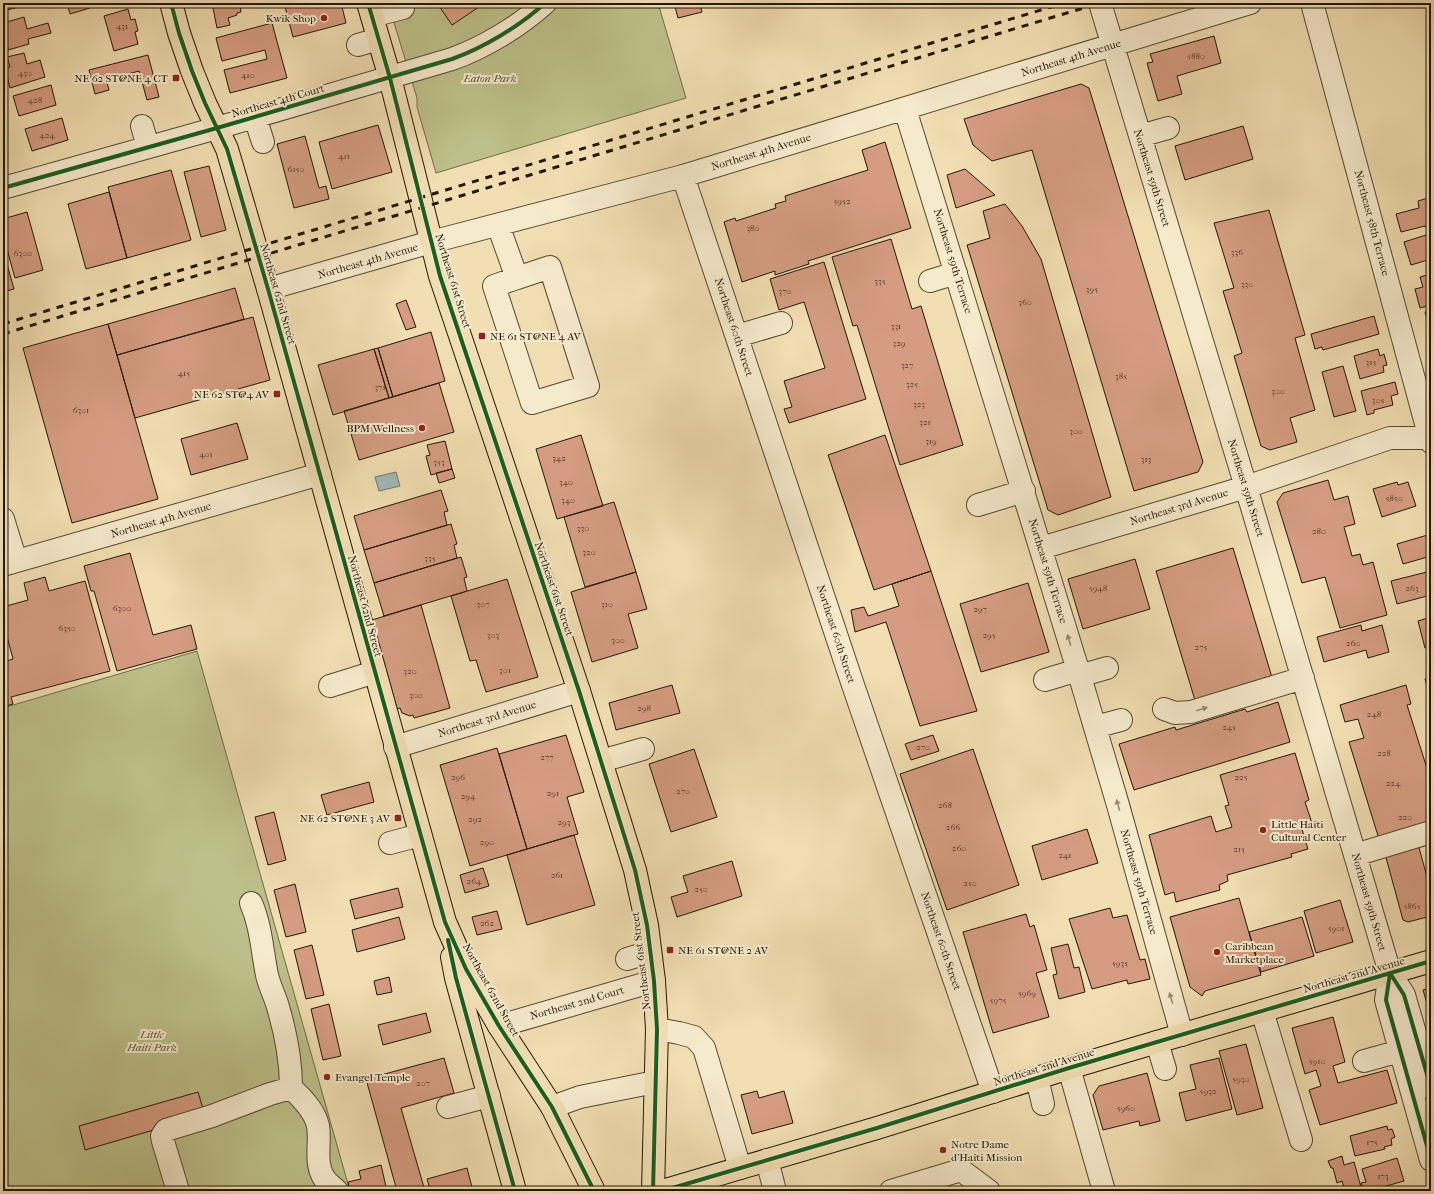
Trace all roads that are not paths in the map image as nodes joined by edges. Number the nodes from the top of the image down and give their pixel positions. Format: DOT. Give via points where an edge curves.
graph roads {
  1 [pos="171,3"];
  2 [pos="402,3"];
  3 [pos="545,3"];
  4 [pos="1100,3"];
  5 [pos="1250,3"];
  6 [pos="1312,3"];
  7 [pos="370,9"];
  8 [pos="1112,46"];
  9 [pos="390,78"];
  10 [pos="905,109"];
  11 [pos="255,117"];
  12 [pos="142,126"];
  13 [pos="217,128"];
  14 [pos="1168,128"];
  15 [pos="1140,136"];
  16 [pos="263,142"];
  17 [pos="148,147"];
  18 [pos="683,176"];
  19 [pos="4,184"];
  20 [pos="498,225"];
  21 [pos="431,242"];
  22 [pos="956,273"];
  23 [pos="516,278"];
  24 [pos="930,280"];
  25 [pos="268,289"];
  26 [pos="781,323"];
  27 [pos="737,336"];
  28 [pos="1431,439"];
  29 [pos="320,474"];
  30 [pos="1246,487"];
  31 [pos="1024,491"];
  32 [pos="978,505"];
  33 [pos="3,519"];
  34 [pos="1041,548"];
  35 [pos="10,563"];
  36 [pos="1107,668"];
  37 [pos="374,672"];
  38 [pos="1078,673"];
  39 [pos="1302,678"];
  40 [pos="1045,680"];
  41 [pos="330,686"];
  42 [pos="579,691"];
  43 [pos="1164,709"];
  44 [pos="1122,720"];
  45 [pos="1094,727"];
  46 [pos="395,747"];
  47 [pos="643,749"];
  48 [pos="601,761"];
  49 [pos="1431,832"];
  50 [pos="420,835"];
  51 [pos="390,843"];
  52 [pos="1355,855"];
  53 [pos="251,903"];
  54 [pos="445,922"];
  55 [pos="650,952"];
  56 [pos="627,959"];
  57 [pos="1431,962"];
  58 [pos="1390,973"];
  59 [pos="654,981"];
  60 [pos="1262,1011"];
  61 [pos="499,1026"];
  62 [pos="657,1029"];
  63 [pos="1182,1035"];
  64 [pos="1157,1042"];
  65 [pos="1400,1051"];
  66 [pos="1364,1061"];
  67 [pos="1428,1065"];
  68 [pos="1070,1068"];
  69 [pos="1165,1070"];
  70 [pos="1037,1078"];
  71 [pos="656,1082"];
  72 [pos="291,1088"];
  73 [pos="1431,1088"];
  74 [pos="993,1092"];
  75 [pos="489,1096"];
  76 [pos="1043,1104"];
  77 [pos="448,1107"];
  78 [pos="552,1107"];
  79 [pos="1301,1140"];
  80 [pos="767,1160"];
  81 [pos="1431,1160"];
  82 [pos="740,1168"];
  83 [pos="178,1191"];
  84 [pos="337,1191"];
  85 [pos="515,1191"];
  86 [pos="594,1191"];
  87 [pos="653,1191"];
  88 [pos="662,1191"];
  89 [pos="776,1191"];
  90 [pos="891,1191"];
  91 [pos="989,1191"];
  92 [pos="1104,1191"];
  1 -- 13 [label="main road, Northeast 62nd Street" via="192,71"];
  2 -- 7 [label="street" via="404,8"];
  3 -- 9 [label="street, Northeast 4th Court" via="479,48 452,60"];
  4 -- 8 [label="street, Northeast 59th Street"];
  5 -- 8 [label="street, Northeast 4th Avenue"];
  6 -- 28 [label="street, Northeast 58th Terrace"];
  7 -- 9 [label="main road, Northeast 61st Street" via="368,42"];
  8 -- 10 [label="street, Northeast 4th Avenue"];
  8 -- 15 [label="street, Northeast 59th Street"];
  9 -- 11 [label="street, Northeast 4th Court"];
  9 -- 21 [label="main road, Northeast 61st Street"];
  10 -- 18 [label="street, Northeast 4th Avenue"];
  10 -- 22 [label="street, Northeast 59th Terrace"];
  11 -- 13 [label="street, Northeast 4th Court"];
  11 -- 16 [label="street"];
  12 -- 17 [label="street"];
  13 -- 17 [label="street, Northeast 4th Court"];
  13 -- 25 [label="main road, Northeast 62nd Street" via="227,149"];
  14 -- 15 [label="street"];
  15 -- 30 [label="street, Northeast 59th Street"];
  17 -- 19 [label="street, Northeast 4th Court"];
  18 -- 20 [label="street, Northeast 4th Avenue"];
  18 -- 27 [label="street, Northeast 60th Street"];
  20 -- 21 [label="street, Northeast 4th Avenue"];
  20 -- 23 [label="street"];
  21 -- 25 [label="street, Northeast 4th Avenue"];
  21 -- 42 [label="main road, Northeast 61st Street" via="440,276"];
  22 -- 24 [label="street"];
  22 -- 31 [label="street, Northeast 59th Terrace"];
  23 -- 23 [label="street" via="494,286 532,403 588,386 550,268"];
  25 -- 29 [label="main road, Northeast 62nd Street"];
  26 -- 27 [label="street"];
  27 -- 74 [label="street, Northeast 60th Street" via="860,707"];
  28 -- 30 [label="street, Northeast 3rd Avenue" via="1390,438"];
  29 -- 35 [label="street, Northeast 4th Avenue"];
  29 -- 37 [label="main road, Northeast 62nd Street"];
  30 -- 34 [label="street, Northeast 3rd Avenue"];
  30 -- 39 [label="street, Northeast 59th Street"];
  31 -- 32 [label="street"];
  31 -- 34 [label="street, Northeast 59th Terrace"];
  33 -- 35 [label="street"];
  38 -- 34 [label="street, Northeast 59th Terrace, one-way"];
  36 -- 38 [label="street"];
  37 -- 41 [label="street"];
  37 -- 46 [label="main road, Northeast 62nd Street"];
  38 -- 40 [label="street"];
  38 -- 45 [label="street, Northeast 59th Terrace"];
  43 -- 39 [label="street, one-way" via="1191,712"];
  39 -- 52 [label="street, Northeast 59th Street"];
  42 -- 46 [label="street, Northeast 3rd Avenue"];
  42 -- 48 [label="main road, Northeast 61st Street"];
  44 -- 45 [label="street"];
  63 -- 45 [label="street, Northeast 59th Terrace, one-way"];
  46 -- 50 [label="main road, Northeast 62nd Street"];
  47 -- 48 [label="street"];
  48 -- 55 [label="main road, Northeast 61st Street" via="607,802 635,870"];
  49 -- 52 [label="street"];
  50 -- 51 [label="street"];
  50 -- 54 [label="main road, Northeast 62nd Street"];
  52 -- 58 [label="street, Northeast 59th Street"];
  53 -- 72 [label="street" via="260,933 268,979 287,1043 291,1065"];
  54 -- 61 [label="main road, Northeast 62nd Street" via="466,968"];
  54 -- 75 [label="main road" via="456,978"];
  55 -- 56 [label="street"];
  55 -- 59 [label="main road, Northeast 61st Street"];
  57 -- 58 [label="main road, Northeast 2nd Avenue"];
  58 -- 60 [label="main road, Northeast 2nd Avenue"];
  58 -- 65 [label="street, Northeast 59th Street" via="1386,1000"];
  58 -- 67 [label="street, Northeast 59th Street" via="1404,995"];
  59 -- 61 [label="street, Northeast 2nd Court"];
  59 -- 62 [label="main road, Northeast 61st Street"];
  60 -- 63 [label="main road, Northeast 2nd Avenue"];
  60 -- 79 [label="street"];
  61 -- 78 [label="main road, Northeast 62nd Street"];
  62 -- 71 [label="main road, Northeast 61st Street"];
  62 -- 82 [label="street" via="694,1037 704,1048"];
  63 -- 64 [label="main road, Northeast 2nd Avenue"];
  64 -- 68 [label="main road, Northeast 2nd Avenue"];
  64 -- 69 [label="street"];
  65 -- 66 [label="street"];
  65 -- 81 [label="street, Northeast 59th Street"];
  67 -- 73 [label="street, Northeast 59th Street"];
  68 -- 70 [label="main road, Northeast 2nd Avenue"];
  68 -- 92 [label="street"];
  70 -- 74 [label="main road, Northeast 2nd Avenue"];
  70 -- 76 [label="street"];
  71 -- 78 [label="street" via="580,1097"];
  71 -- 87 [label="main road, Northeast 61st Street"];
  72 -- 83 [label="street" via="166,1130 162,1136"];
  72 -- 84 [label="street" via="302,1098 314,1116 318,1126 320,1170"];
  74 -- 80 [label="main road, Northeast 2nd Avenue"];
  75 -- 77 [label="street"];
  75 -- 85 [label="main road"];
  78 -- 86 [label="main road, Northeast 62nd Street"];
  80 -- 82 [label="main road, Northeast 2nd Avenue"];
  80 -- 89 [label="street"];
  82 -- 88 [label="main road, Northeast 2nd Avenue"];
  90 -- 91 [label="street" via="961,1170"];
}
